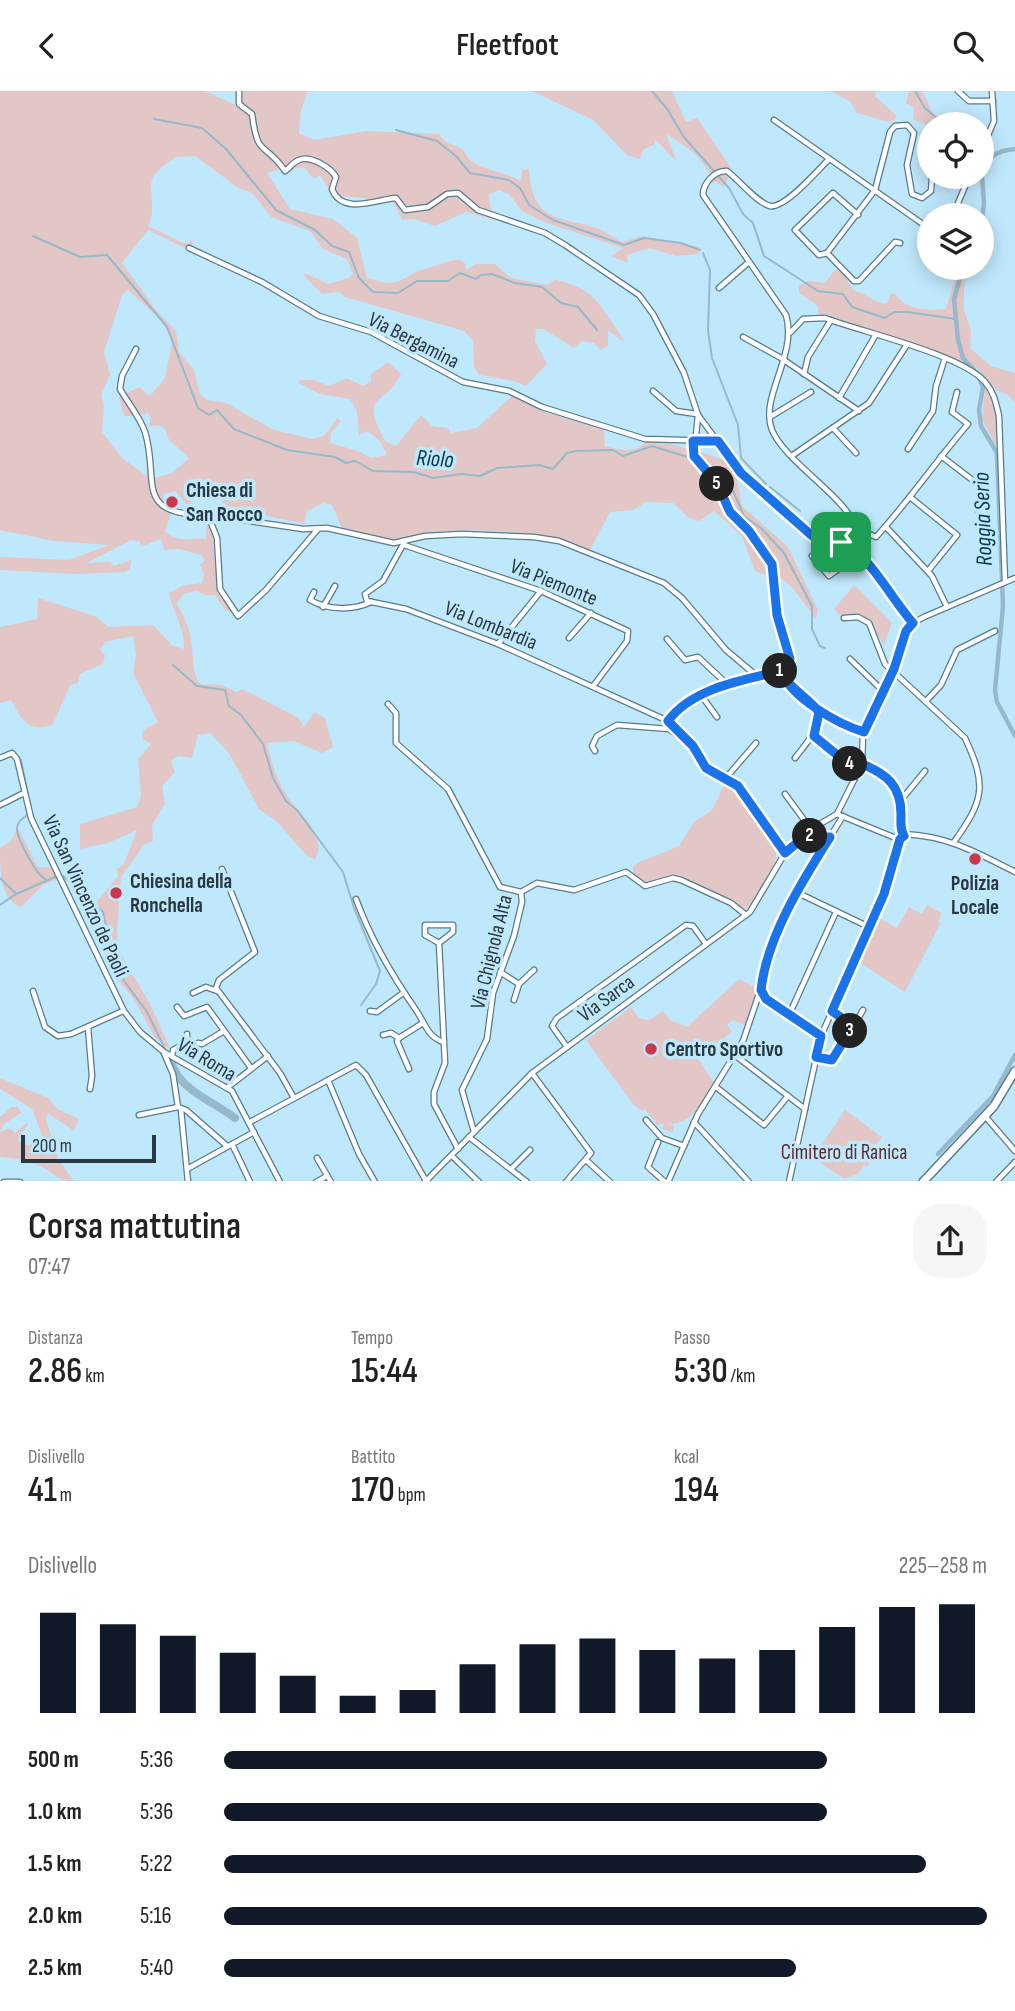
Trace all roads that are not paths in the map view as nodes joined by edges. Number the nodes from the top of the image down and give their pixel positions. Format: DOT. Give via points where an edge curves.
graph roads {
  1 [pos="239,91"];
  2 [pos="958,91"];
  3 [pos="992,91"];
  4 [pos="993,101"];
  5 [pos="994,112"];
  6 [pos="774,120"];
  7 [pos="830,159"];
  8 [pos="931,189"];
  9 [pos="875,190"];
  10 [pos="858,215"];
  11 [pos="917,220"];
  12 [pos="900,243"];
  13 [pos="189,248"];
  14 [pos="827,253"];
  15 [pos="749,262"];
  16 [pos="719,288"];
  17 [pos="786,315"];
  18 [pos="831,320"];
  19 [pos="800,322"];
  20 [pos="791,332"];
  21 [pos="875,336"];
  22 [pos="743,337"];
  23 [pos="906,346"];
  24 [pos="136,349"];
  25 [pos="945,358"];
  26 [pos="784,361"];
  27 [pos="804,375"];
  28 [pos="653,391"];
  29 [pos="811,392"];
  30 [pos="957,392"];
  31 [pos="839,397"];
  32 [pos="859,411"];
  33 [pos="698,415"];
  34 [pos="770,417"];
  35 [pos="833,428"];
  36 [pos="693,441"];
  37 [pos="718,441"];
  38 [pos="908,449"];
  39 [pos="856,453"];
  40 [pos="793,455"];
  41 [pos="941,456"];
  42 [pos="910,497"];
  43 [pos="978,510"];
  44 [pos="208,515"];
  45 [pos="886,527"];
  46 [pos="318,528"];
  47 [pos="856,528"];
  48 [pos="841,542"];
  49 [pos="405,543"];
  50 [pos="858,555"];
  51 [pos="812,556"];
  52 [pos="928,571"];
  53 [pos="1015,578"];
  54 [pos="1005,582"];
  55 [pos="335,586"];
  56 [pos="541,591"];
  57 [pos="314,592"];
  58 [pos="371,603"];
  59 [pos="323,607"];
  60 [pos="947,607"];
  61 [pos="591,613"];
  62 [pos="844,618"];
  63 [pos="913,623"];
  64 [pos="995,631"];
  65 [pos="569,638"];
  66 [pos="667,639"];
  67 [pos="498,644"];
  68 [pos="850,659"];
  69 [pos="894,669"];
  70 [pos="781,671"];
  71 [pos="758,677"];
  72 [pos="594,685"];
  73 [pos="728,685"];
  74 [pos="883,691"];
  75 [pos="701,695"];
  76 [pos="927,700"];
  77 [pos="388,704"];
  78 [pos="817,708"];
  79 [pos="826,714"];
  80 [pos="819,716"];
  81 [pos="718,717"];
  82 [pos="668,721"];
  83 [pos="864,732"];
  84 [pos="813,733"];
  85 [pos="756,743"];
  86 [pos="693,746"];
  87 [pos="596,751"];
  88 [pos="0,758"];
  89 [pos="795,758"];
  90 [pos="862,764"];
  91 [pos="925,771"];
  92 [pos="858,772"];
  93 [pos="726,779"];
  94 [pos="24,793"];
  95 [pos="785,794"];
  96 [pos="901,800"];
  97 [pos="0,804"];
  98 [pos="840,815"];
  99 [pos="823,823"];
  100 [pos="813,828"];
  101 [pos="902,832"];
  102 [pos="816,836"];
  103 [pos="897,837"];
  104 [pos="828,838"];
  105 [pos="798,839"];
  106 [pos="954,842"];
  107 [pos="785,853"];
  108 [pos="222,869"];
  109 [pos="1015,872"];
  110 [pos="521,892"];
  111 [pos="798,893"];
  112 [pos="356,899"];
  113 [pos="836,912"];
  114 [pos="747,915"];
  115 [pos="869,927"];
  116 [pos="439,943"];
  117 [pos="706,944"];
  118 [pos="534,970"];
  119 [pos="500,972"];
  120 [pos="519,984"];
  121 [pos="761,990"];
  122 [pos="33,991"];
  123 [pos="193,993"];
  124 [pos="219,993"];
  125 [pos="403,993"];
  126 [pos="766,999"];
  127 [pos="514,1000"];
  128 [pos="177,1007"];
  129 [pos="863,1010"];
  130 [pos="124,1011"];
  131 [pos="369,1011"];
  132 [pos="832,1011"];
  133 [pos="755,1014"];
  134 [pos="789,1015"];
  135 [pos="423,1023"];
  136 [pos="89,1026"];
  137 [pos="853,1026"];
  138 [pos="224,1031"];
  139 [pos="187,1034"];
  140 [pos="383,1035"];
  141 [pos="821,1036"];
  142 [pos="400,1038"];
  143 [pos="198,1042"];
  144 [pos="443,1042"];
  145 [pos="567,1047"];
  146 [pos="164,1052"];
  147 [pos="172,1056"];
  148 [pos="268,1056"];
  149 [pos="736,1056"];
  150 [pos="816,1057"];
  151 [pos="251,1068"];
  152 [pos="409,1069"];
  153 [pos="1015,1071"];
  154 [pos="532,1073"];
  155 [pos="328,1080"];
  156 [pos="228,1087"];
  157 [pos="716,1087"];
  158 [pos="90,1089"];
  159 [pos="788,1096"];
  160 [pos="294,1098"];
  161 [pos="180,1109"];
  162 [pos="805,1109"];
  163 [pos="139,1115"];
  164 [pos="985,1116"];
  165 [pos="646,1120"];
  166 [pos="250,1122"];
  167 [pos="694,1122"];
  168 [pos="254,1132"];
  169 [pos="474,1132"];
  170 [pos="469,1137"];
  171 [pos="658,1142"];
  172 [pos="230,1145"];
  173 [pos="684,1146"];
  174 [pos="458,1149"];
  175 [pos="530,1150"];
  176 [pos="1015,1151"];
  177 [pos="452,1156"];
  178 [pos="317,1159"];
  179 [pos="586,1160"];
  180 [pos="1015,1162"];
  181 [pos="189,1168"];
  182 [pos="511,1169"];
  183 [pos="327,1176"];
  184 [pos="521,1177"];
  185 [pos="4,1181"];
  186 [pos="20,1181"];
  187 [pos="188,1181"];
  188 [pos="250,1181"];
  189 [pos="280,1181"];
  190 [pos="316,1181"];
  191 [pos="331,1181"];
  192 [pos="375,1181"];
  193 [pos="426,1181"];
  194 [pos="479,1181"];
  195 [pos="516,1181"];
  196 [pos="527,1181"];
  197 [pos="566,1181"];
  198 [pos="610,1181"];
  199 [pos="666,1181"];
  200 [pos="749,1181"];
  201 [pos="789,1181"];
  202 [pos="923,1181"];
  203 [pos="996,1181"];
  1 -- 33 [label="street" via="239,104 252,114 259,147 285,171 304,158 331,170 336,177 332,190 338,198 372,204 396,198 405,210 428,207 447,194 458,193 478,210 545,233 625,283 653,314 684,373"];
  2 -- 4 [label="street" via="970,101"];
  3 -- 4 [label="street"];
  4 -- 5 [label="street"];
  6 -- 7 [label="street"];
  7 -- 9 [label="street"];
  7 -- 15 [label="street" via="777,206 765,203 727,171 716,174 703,190"];
  8 -- 9 [label="street" via="922,198 912,194 907,165 914,133 907,125 898,125 890,132"];
  9 -- 10 [label="street"];
  9 -- 11 [label="street"];
  10 -- 14 [label="street"];
  10 -- 14 [label="street" via="833,193 795,230 819,255"];
  12 -- 14 [label="street" via="895,242 859,281"];
  13 -- 36 [label="street, Via Bergamina" via="262,282 308,310 372,332 463,382 509,391 541,407 645,439"];
  15 -- 16 [label="street"];
  15 -- 17 [label="street"];
  17 -- 19 [label="street"];
  17 -- 20 [label="street"];
  18 -- 19 [label="street" via="814,316"];
  18 -- 21 [label="street"];
  18 -- 27 [label="street" via="808,357"];
  19 -- 20 [label="street"];
  20 -- 26 [label="street"];
  21 -- 23 [label="street"];
  21 -- 31 [label="street"];
  22 -- 26 [label="street"];
  23 -- 25 [label="street"];
  23 -- 32 [label="street" via="876,395"];
  24 -- 44 [label="street" via="120,389 145,432 153,492 175,513"];
  25 -- 38 [label="street" via="933,411"];
  25 -- 54 [label="street" via="969,368 995,396"];
  26 -- 27 [label="street"];
  26 -- 34 [label="street"];
  27 -- 31 [label="street"];
  28 -- 33 [label="street" via="676,411"];
  29 -- 34 [label="street"];
  30 -- 41 [label="street" via="952,412 968,424"];
  31 -- 32 [label="street"];
  32 -- 35 [label="street"];
  33 -- 36 [label="street"];
  33 -- 37 [label="street"];
  34 -- 40 [label="street" via="776,436"];
  35 -- 39 [label="street"];
  35 -- 40 [label="street"];
  36 -- 37 [label="street, Via Bergamina"];
  36 -- 70 [label="street" via="695,457 717,483 730,512 772,564 777,615 790,659"];
  37 -- 48 [label="street" via="741,473 810,534 822,543"];
  40 -- 47 [label="street" via="810,478 842,506"];
  41 -- 42 [label="street"];
  41 -- 43 [label="street" via="979,485 983,499"];
  42 -- 45 [label="street"];
  42 -- 52 [label="street" via="957,535"];
  44 -- 46 [label="street"];
  44 -- 46 [label="street" via="217,538 219,589 238,616"];
  45 -- 47 [label="street" via="875,537"];
  45 -- 52 [label="street"];
  46 -- 49 [label="street"];
  47 -- 48 [label="street"];
  48 -- 50 [label="street"];
  49 -- 56 [label="street, Via Piemonte"];
  49 -- 58 [label="street" via="383,581 365,594"];
  49 -- 71 [label="street" via="425,536 490,534 566,543 664,583 726,650"];
  50 -- 51 [label="street" via="829,576"];
  50 -- 63 [label="street" via="874,569"];
  52 -- 60 [label="street"];
  53 -- 54 [label="street"];
  54 -- 60 [label="street"];
  55 -- 59 [label="street"];
  56 -- 61 [label="street, Via Piemonte"];
  56 -- 67 [label="street"];
  57 -- 59 [label="street" via="310,600"];
  58 -- 59 [label="street, Via Lombardia"];
  58 -- 67 [label="street, Via Lombardia" via="406,608"];
  60 -- 63 [label="street"];
  61 -- 65 [label="street"];
  61 -- 72 [label="street, Via Piemonte" via="630,633"];
  62 -- 69 [label="street" via="858,617 869,623 883,660"];
  63 -- 69 [label="street"];
  64 -- 76 [label="street" via="957,650 942,685"];
  66 -- 73 [label="street" via="685,660 698,657"];
  67 -- 72 [label="street, Via Lombardia"];
  68 -- 74 [label="street"];
  69 -- 74 [label="street"];
  69 -- 76 [label="street"];
  70 -- 71 [label="street"];
  70 -- 78 [label="street"];
  71 -- 73 [label="street"];
  72 -- 82 [label="street, Via Lombardia"];
  73 -- 75 [label="street"];
  74 -- 83 [label="street"];
  75 -- 81 [label="street"];
  75 -- 82 [label="street" via="681,704"];
  76 -- 106 [label="street" via="965,738 980,789 975,812"];
  77 -- 110 [label="street" via="396,713 396,743 448,789 499,887"];
  78 -- 79 [label="street"];
  78 -- 80 [label="street"];
  79 -- 80 [label="street"];
  79 -- 83 [label="street"];
  80 -- 84 [label="street"];
  82 -- 86 [label="street, Via Lombardia"];
  83 -- 90 [label="street"];
  84 -- 89 [label="street"];
  84 -- 92 [label="street"];
  85 -- 93 [label="street"];
  86 -- 87 [label="street" via="669,729 617,725 597,736 592,746"];
  86 -- 93 [label="street" via="706,768"];
  88 -- 94 [label="street, Via San Vincenzo de Paoli" via="15,755"];
  90 -- 92 [label="street"];
  90 -- 96 [label="street" via="887,776"];
  91 -- 96 [label="street"];
  92 -- 98 [label="street"];
  93 -- 107 [label="street" via="738,786"];
  94 -- 97 [label="street"];
  94 -- 130 [label="street, Via San Vincenzo de Paoli" via="31,817"];
  95 -- 100 [label="street"];
  96 -- 101 [label="street"];
  98 -- 99 [label="street, Via Sarca"];
  98 -- 103 [label="street"];
  98 -- 104 [label="street"];
  99 -- 100 [label="street, Via Sarca"];
  99 -- 104 [label="street" via="821,832"];
  100 -- 102 [label="street"];
  100 -- 105 [label="street, Via Sarca"];
  101 -- 103 [label="street"];
  101 -- 106 [label="street"];
  102 -- 104 [label="street"];
  102 -- 105 [label="street"];
  103 -- 115 [label="street" via="884,894"];
  104 -- 111 [label="street"];
  105 -- 107 [label="street, Via Sarca"];
  106 -- 109 [label="street"];
  107 -- 114 [label="street, Via Sarca"];
  108 -- 124 [label="street" via="255,952 219,980"];
  110 -- 114 [label="street, Via Chignola Alta" via="537,883 574,890 626,873 645,886 681,880"];
  110 -- 119 [label="street, Via Chignola Alta" via="514,936"];
  111 -- 113 [label="street"];
  111 -- 121 [label="street" via="772,946"];
  112 -- 125 [label="street" via="375,947"];
  113 -- 115 [label="street"];
  113 -- 134 [label="street"];
  114 -- 117 [label="street, Via Sarca"];
  115 -- 132 [label="street"];
  116 -- 116 [label="street" via="425,935 425,925 453,925 453,932"];
  116 -- 144 [label="street"];
  117 -- 145 [label="street, Via Sarca"];
  117 -- 145 [label="street" via="693,926 686,925 557,1018 552,1026"];
  118 -- 120 [label="street"];
  119 -- 120 [label="street"];
  119 -- 169 [label="street, Via Chignola Alta" via="487,1039 461,1090"];
  120 -- 127 [label="street"];
  121 -- 126 [label="street"];
  121 -- 133 [label="street"];
  122 -- 136 [label="street" via="45,1027 52,1034 63,1036"];
  123 -- 124 [label="street" via="208,987"];
  124 -- 148 [label="street"];
  125 -- 131 [label="street" via="377,1012"];
  125 -- 135 [label="street"];
  126 -- 133 [label="street"];
  126 -- 134 [label="street"];
  128 -- 138 [label="street" via="184,1016 206,1007"];
  129 -- 137 [label="street"];
  130 -- 136 [label="street"];
  130 -- 146 [label="street, Via Roma"];
  132 -- 137 [label="street"];
  132 -- 141 [label="street"];
  133 -- 149 [label="street"];
  134 -- 141 [label="street"];
  135 -- 142 [label="street"];
  135 -- 144 [label="street" via="428,1033"];
  136 -- 158 [label="street"];
  137 -- 150 [label="street" via="834,1059"];
  138 -- 143 [label="street" via="200,1045"];
  138 -- 151 [label="street"];
  139 -- 147 [label="street" via="187,1042 173,1050"];
  140 -- 142 [label="street"];
  141 -- 150 [label="street"];
  142 -- 152 [label="street" via="397,1041"];
  144 -- 174 [label="street" via="445,1063 434,1104"];
  145 -- 154 [label="street, Via Sarca"];
  146 -- 147 [label="street, Via Roma"];
  146 -- 161 [label="street"];
  147 -- 156 [label="street, Via Roma"];
  148 -- 151 [label="street"];
  148 -- 160 [label="street"];
  149 -- 157 [label="street"];
  149 -- 159 [label="street"];
  150 -- 162 [label="street"];
  151 -- 156 [label="street"];
  153 -- 164 [label="street"];
  154 -- 169 [label="street, Via Sarca"];
  154 -- 179 [label="street" via="591,1153"];
  155 -- 160 [label="street"];
  155 -- 192 [label="street"];
  155 -- 193 [label="street" via="356,1065 366,1075"];
  156 -- 166 [label="street, Via Roma"];
  157 -- 159 [label="street" via="764,1125"];
  157 -- 167 [label="street"];
  159 -- 162 [label="street"];
  160 -- 166 [label="street"];
  161 -- 163 [label="street"];
  161 -- 172 [label="street"];
  161 -- 181 [label="street"];
  162 -- 201 [label="street"];
  164 -- 176 [label="street"];
  164 -- 202 [label="street"];
  165 -- 173 [label="street" via="662,1138"];
  166 -- 168 [label="street, Via Roma"];
  167 -- 173 [label="street"];
  167 -- 200 [label="street"];
  168 -- 172 [label="street"];
  168 -- 189 [label="street, Via Roma"];
  169 -- 170 [label="street, Via Sarca"];
  170 -- 174 [label="street, Via Sarca"];
  170 -- 182 [label="street"];
  171 -- 199 [label="street" via="648,1167"];
  172 -- 181 [label="street"];
  172 -- 188 [label="street"];
  173 -- 199 [label="street"];
  174 -- 177 [label="street, Via Sarca"];
  175 -- 182 [label="street"];
  177 -- 193 [label="street, Via Sarca"];
  177 -- 194 [label="street"];
  178 -- 183 [label="street"];
  179 -- 197 [label="street"];
  179 -- 198 [label="street"];
  180 -- 203 [label="street"];
  181 -- 187 [label="street"];
  182 -- 184 [label="street"];
  183 -- 190 [label="street"];
  183 -- 191 [label="street"];
  184 -- 195 [label="street"];
  184 -- 196 [label="street"];
  185 -- 186 [label="street"];
}
